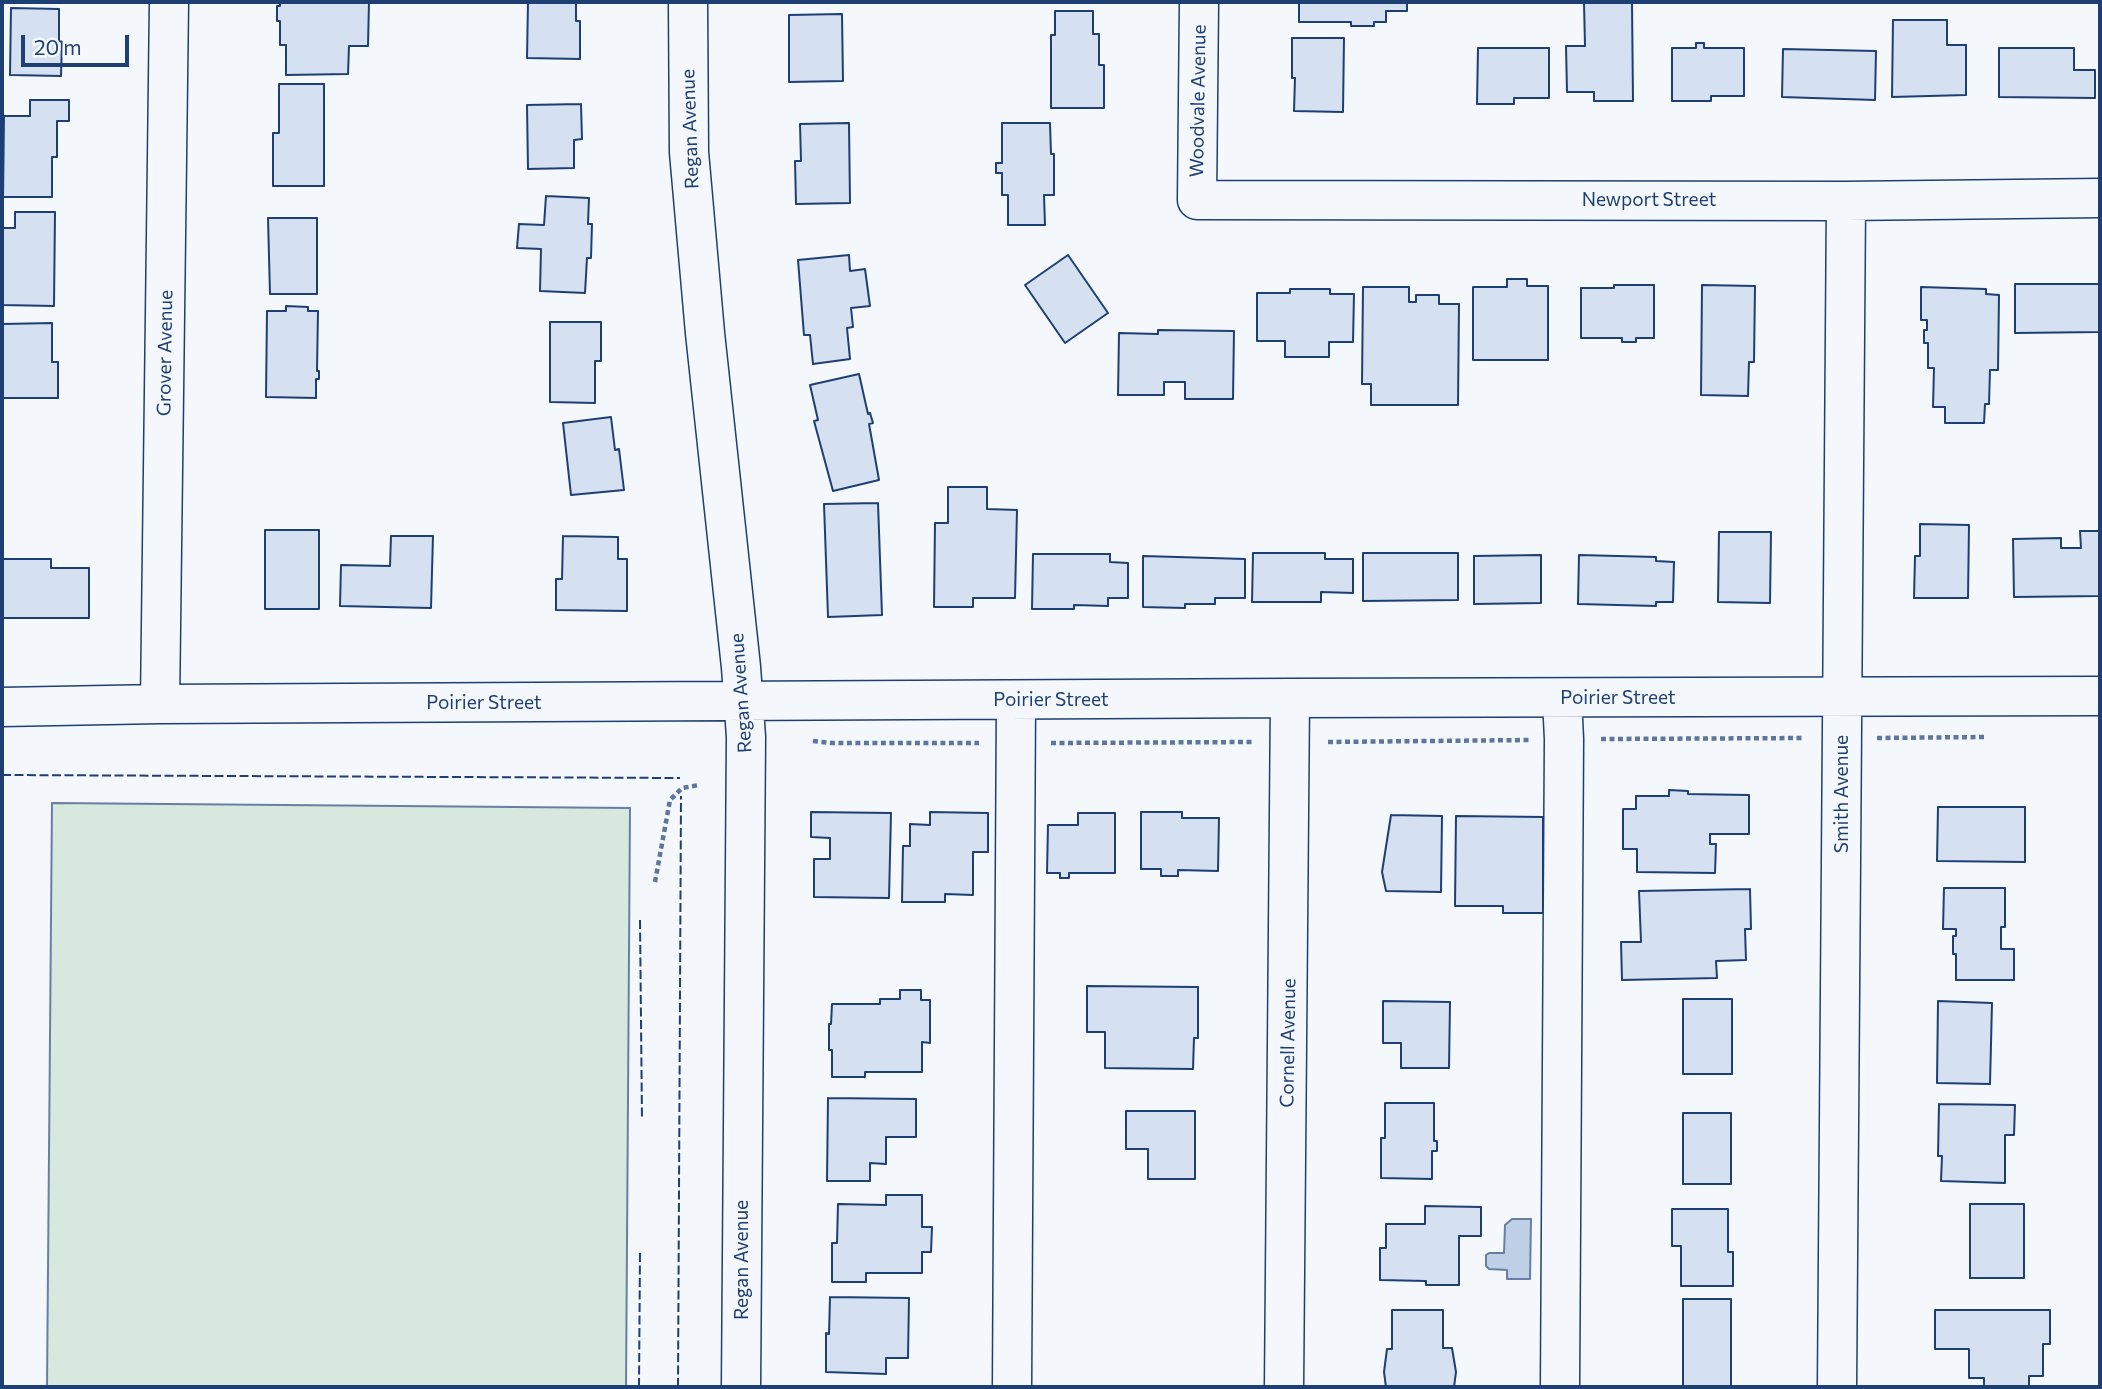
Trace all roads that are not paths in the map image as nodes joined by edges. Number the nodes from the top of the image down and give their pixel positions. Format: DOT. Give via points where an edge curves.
graph roads {
  1 [pos="169,2"];
  2 [pos="688,2"];
  3 [pos="1199,2"];
  4 [pos="2100,198"];
  5 [pos="1197,200"];
  6 [pos="1846,201"];
  7 [pos="2100,696"];
  8 [pos="1842,697"];
  9 [pos="1290,698"];
  10 [pos="1562,699"];
  11 [pos="1016,700"];
  12 [pos="744,701"];
  13 [pos="160,704"];
  14 [pos="2,707"];
  15 [pos="741,1387"];
  16 [pos="1012,1387"];
  17 [pos="1284,1387"];
  18 [pos="1560,1387"];
  19 [pos="1837,1387"];
  1 -- 13 [label="street, Grover Avenue"];
  2 -- 12 [label="street, Regan Avenue" via="690,166"];
  3 -- 5 [label="street, Woodvale Avenue"];
  4 -- 6 [label="street, Newport Street"];
  5 -- 6 [label="street, Newport Street"];
  6 -- 8 [label="street, Smith Avenue"];
  7 -- 8 [label="street, Poirier Street"];
  8 -- 10 [label="street, Poirier Street"];
  8 -- 19 [label="street, Smith Avenue"];
  9 -- 10 [label="street, Poirier Street"];
  9 -- 11 [label="street, Poirier Street"];
  9 -- 17 [label="street, Cornell Avenue"];
  10 -- 18 [label="street"];
  11 -- 12 [label="street, Poirier Street"];
  11 -- 16 [label="street"];
  12 -- 13 [label="street, Poirier Street"];
  12 -- 15 [label="street, Regan Avenue"];
  13 -- 14 [label="street, Poirier Street"];
}
